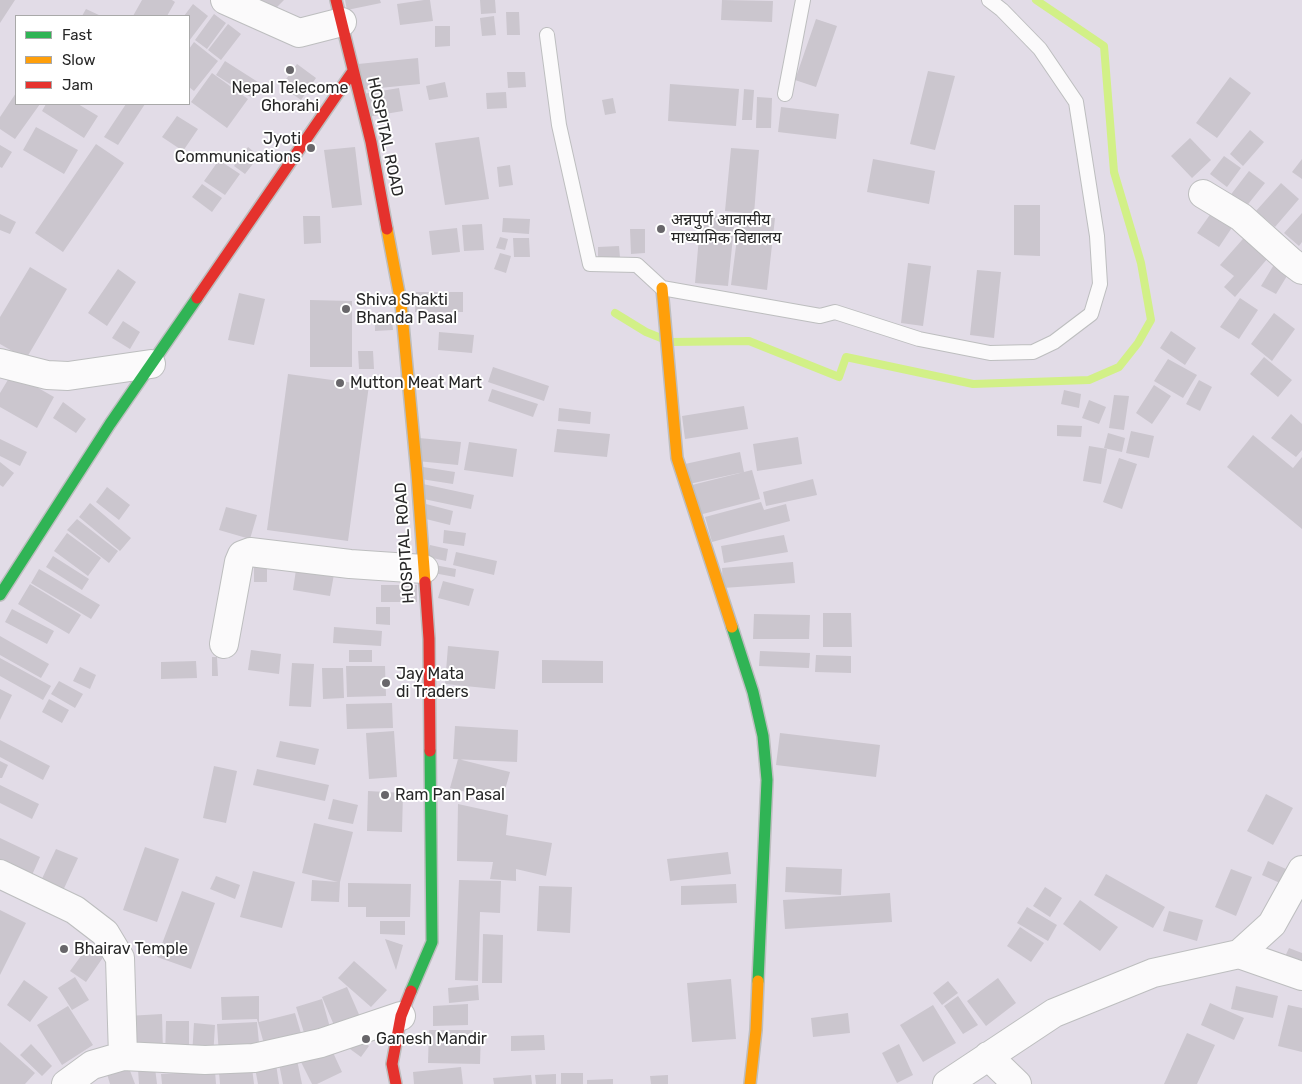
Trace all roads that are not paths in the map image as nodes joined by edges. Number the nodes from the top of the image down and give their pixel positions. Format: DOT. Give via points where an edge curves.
graph roads {
  1 [pos="225,0"];
  2 [pos="803,0"];
  3 [pos="989,0"];
  4 [pos="338,11"];
  5 [pos="547,35"];
  6 [pos="353,71"];
  7 [pos="785,94"];
  8 [pos="1203,194"];
  9 [pos="1302,270"];
  10 [pos="662,288"];
  11 [pos="0,363"];
  12 [pos="151,364"];
  13 [pos="424,569"];
  14 [pos="0,595"];
  15 [pos="224,644"];
  16 [pos="1302,870"];
  17 [pos="0,874"];
  18 [pos="1239,954"];
  19 [pos="1302,976"];
  20 [pos="401,1016"];
  21 [pos="123,1056"];
  22 [pos="988,1056"];
  23 [pos="66,1084"];
  24 [pos="396,1084"];
  25 [pos="750,1084"];
  26 [pos="947,1084"];
  27 [pos="1016,1084"];
  1 -- 4 [label="street" via="299,33"];
  2 -- 7 [label="lane"];
  3 -- 10 [label="lane" via="1040,49 1076,102 1098,246 1100,284 1091,314 1054,342 1033,352 990,353 920,339 835,312 820,316"];
  4 -- 6 [label="street, HOSPITAL ROAD"];
  5 -- 10 [label="lane" via="559,125 590,264 637,265"];
  6 -- 12 [label="street"];
  6 -- 13 [label="street, HOSPITAL ROAD" via="371,142 401,303"];
  8 -- 9 [label="street" via="1241,217"];
  10 -- 25 [label="street" via="677,458 753,692 763,736 767,780 756,1030"];
  11 -- 12 [label="street" via="47,375 68,376"];
  12 -- 14 [label="street"];
  13 -- 15 [label="street" via="250,552 242,555"];
  13 -- 20 [label="street, HOSPITAL ROAD" via="429,639 432,942"];
  16 -- 18 [label="street" via="1272,924"];
  17 -- 21 [label="street" via="75,910 106,933 120,958"];
  18 -- 19 [label="street"];
  18 -- 22 [label="street" via="1153,972 1054,1013"];
  20 -- 21 [label="street" via="321,1043 254,1058 205,1060"];
  20 -- 24 [label="street, HOSPITAL ROAD" via="392,1064"];
  21 -- 23 [label="street" via="92,1065"];
  22 -- 26 [label="street"];
  22 -- 27 [label="street"];
}
